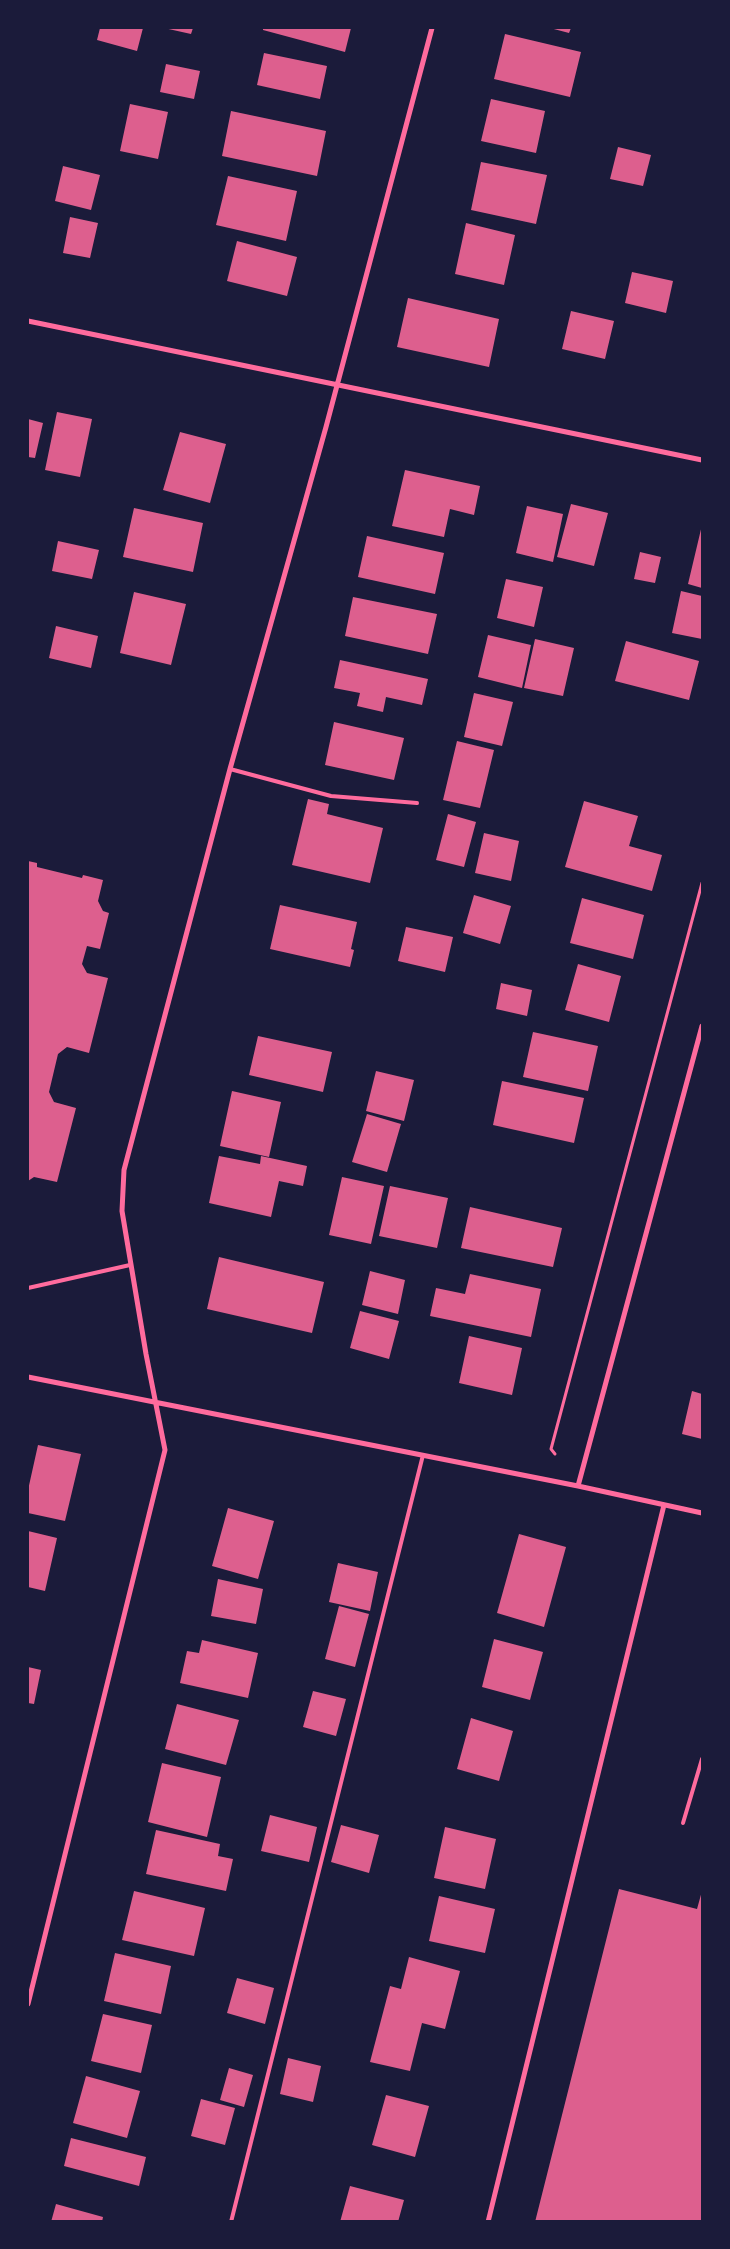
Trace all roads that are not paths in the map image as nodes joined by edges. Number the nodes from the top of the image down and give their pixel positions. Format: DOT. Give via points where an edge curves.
graph roads {
  1 [pos="432,28"];
  2 [pos="28,321"];
  3 [pos="337,385"];
  4 [pos="702,460"];
  5 [pos="230,769"];
  6 [pos="417,803"];
  7 [pos="702,1026"];
  8 [pos="130,1265"];
  9 [pos="28,1288"];
  10 [pos="28,1376"];
  11 [pos="157,1401"];
  12 [pos="423,1455"];
  13 [pos="578,1486"];
  14 [pos="664,1506"];
  15 [pos="702,1513"];
  16 [pos="702,1759"];
  17 [pos="683,1823"];
  18 [pos="28,2004"];
  19 [pos="231,2222"];
  20 [pos="488,2222"];
  1 -- 3 [label="street"];
  2 -- 3 [label="street"];
  3 -- 4 [label="street"];
  3 -- 5 [label="street"];
  5 -- 6 [label="lane" via="331,796"];
  5 -- 8 [label="street" via="124,1170 122,1211"];
  7 -- 13 [label="street"];
  8 -- 9 [label="lane"];
  8 -- 11 [label="street"];
  10 -- 11 [label="street"];
  11 -- 12 [label="street"];
  11 -- 18 [label="street" via="165,1450"];
  12 -- 13 [label="street"];
  12 -- 19 [label="lane"];
  13 -- 14 [label="street"];
  14 -- 15 [label="street"];
  14 -- 20 [label="street"];
  16 -- 17 [label="lane"];
}
